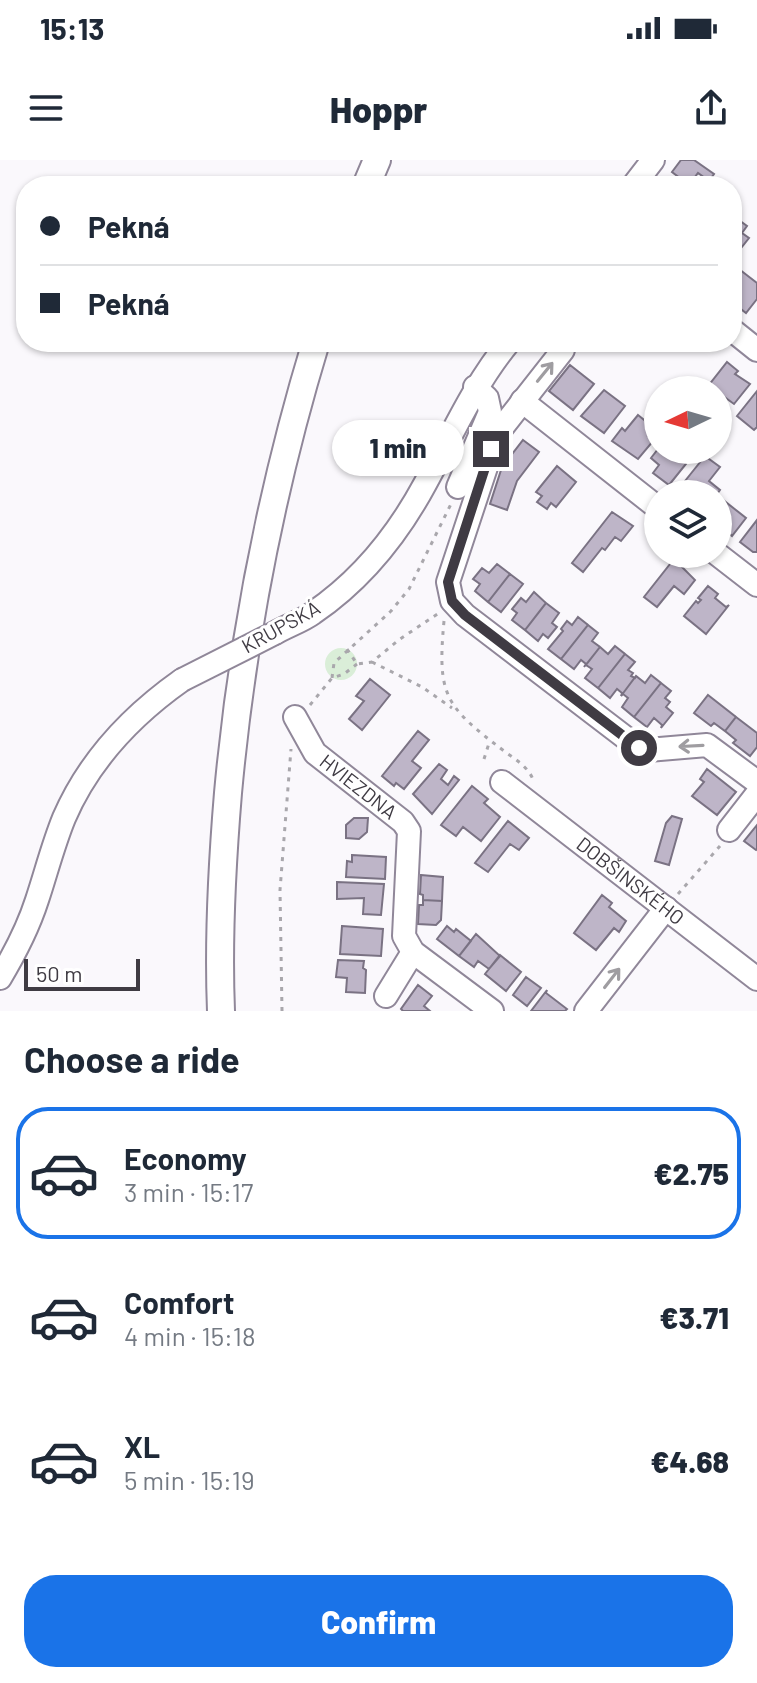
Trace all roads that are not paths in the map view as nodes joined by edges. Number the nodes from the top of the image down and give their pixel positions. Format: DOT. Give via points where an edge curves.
graph roads {
  1 [pos="653,160"];
  2 [pos="641,176"];
  3 [pos="313,352"];
  4 [pos="501,352"];
  5 [pos="561,352"];
  6 [pos="475,387"];
  7 [pos="522,401"];
  8 [pos="458,487"];
  9 [pos="644,497"];
  10 [pos="732,566"];
  11 [pos="757,585"];
  12 [pos="295,717"];
  13 [pos="502,782"];
  14 [pos="757,782"];
  15 [pos="757,794"];
  16 [pos="729,830"];
  17 [pos="666,908"];
  18 [pos="413,952"];
  19 [pos="0,978"];
  20 [pos="757,979"];
  21 [pos="386,996"];
  22 [pos="221,1011"];
  23 [pos="492,1011"];
  24 [pos="586,1011"];
  1 -- 2 [label="street"];
  3 -- 22 [label="main road" via="257,573 241,672 222,864"];
  4 -- 6 [label="street, KRUPSKÁ"];
  7 -- 5 [label="street, one-way"];
  6 -- 8 [label="street" via="487,398 490,412"];
  6 -- 19 [label="street, KRUPSKÁ, bridge" via="425,485 392,536 350,583 312,614 182,680 133,718 100,756 69,808 25,932"];
  7 -- 9 [label="street"];
  14 -- 7 [label="street, one-way" via="707,745 639,748 450,602 448,582 491,449"];
  10 -- 11 [label="street"];
  12 -- 18 [label="street, HVIEZDNA" via="315,753 409,831 404,936"];
  13 -- 17 [label="street, DOBŠINSKÉHO"];
  15 -- 16 [label="street"];
  17 -- 20 [label="street, DOBŠINSKÉHO"];
  24 -- 17 [label="street, one-way"];
  18 -- 21 [label="street"];
  18 -- 23 [label="street"];
}
